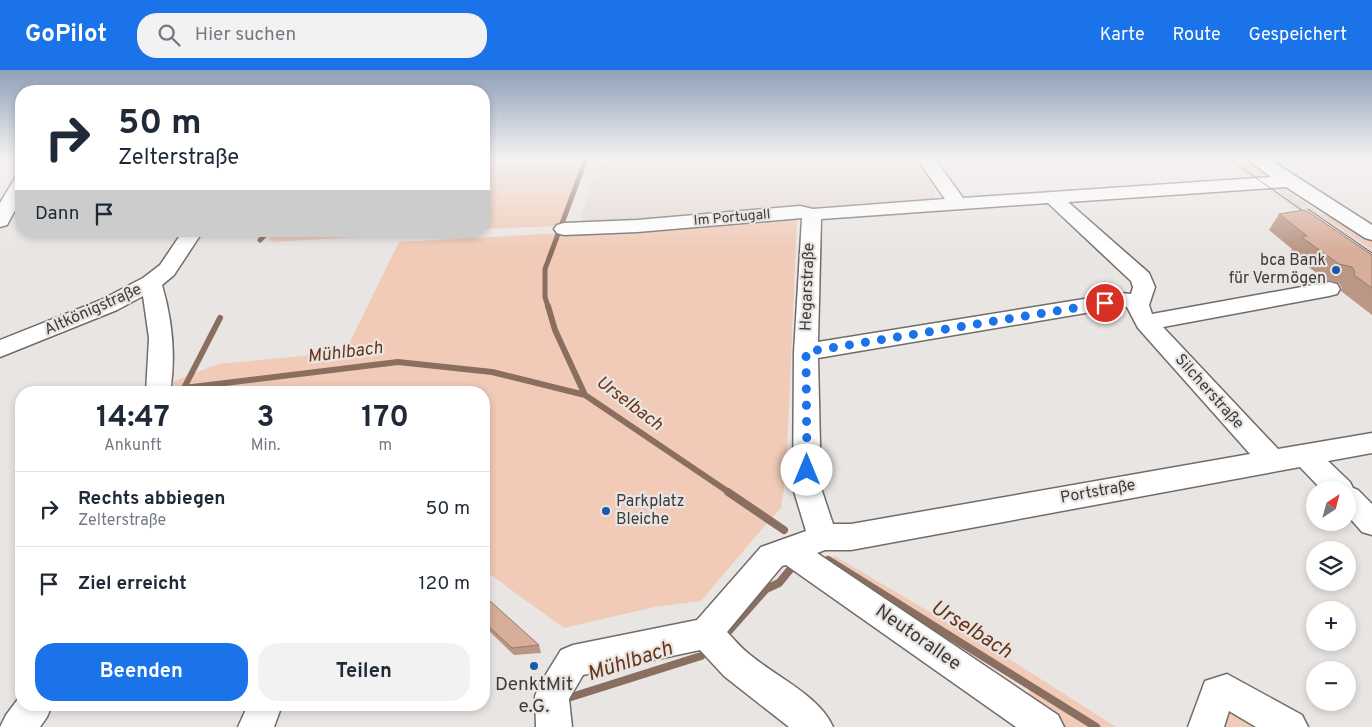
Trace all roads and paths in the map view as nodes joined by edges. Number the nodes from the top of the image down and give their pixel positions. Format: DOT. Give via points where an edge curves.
graph roads {
  1 [pos="948,190"];
  2 [pos="1169,190"];
  3 [pos="1303,190"];
  4 [pos="15,193"];
  5 [pos="1053,198"];
  6 [pos="958,204"];
  7 [pos="814,215"];
  8 [pos="0,221"];
  9 [pos="564,229"];
  10 [pos="1372,234"];
  11 [pos="189,237"];
  12 [pos="151,283"];
  13 [pos="1329,289"];
  14 [pos="1138,301"];
  15 [pos="1146,323"];
  16 [pos="0,349"];
  17 [pos="806,352"];
  18 [pos="158,386"];
  19 [pos="1372,443"];
  20 [pos="1305,455"];
  21 [pos="1272,461"];
  22 [pos="1331,481"];
  23 [pos="1356,506"];
  24 [pos="1372,523"];
  25 [pos="823,537"];
  26 [pos="789,551"];
  27 [pos="706,633"];
  28 [pos="30,711"];
  29 [pos="263,711"];
  30 [pos="553,714"];
  31 [pos="1275,723"];
  32 [pos="18,727"];
  33 [pos="256,727"];
  34 [pos="815,727"];
  35 [pos="1046,727"];
  36 [pos="1206,727"];
  1 -- 6 [label="street"];
  2 -- 5 [label="street, Im Portugall"];
  3 -- 10 [label="street"];
  4 -- 8 [label="street"];
  5 -- 6 [label="street, Im Portugall"];
  5 -- 14 [label="street, Silcherstraße" via="1141,278 1144,287"];
  6 -- 7 [label="street, Im Portugall"];
  7 -- 9 [label="street, Im Portugall" via="800,212"];
  7 -- 17 [label="street, Hegarstraße" via="811,219"];
  11 -- 12 [label="street, Altkönigstraße" via="166,270"];
  12 -- 16 [label="street, Altkönigstraße" via="109,305"];
  12 -- 18 [label="street" via="156,298 160,340"];
  13 -- 15 [label="street"];
  14 -- 15 [label="street, Silcherstraße" via="1138,311"];
  14 -- 17 [label="street" via="1121,300"];
  15 -- 21 [label="street, Silcherstraße"];
  17 -- 25 [label="street, Hegarstraße" via="807,488"];
  19 -- 20 [label="street, Portstraße"];
  20 -- 21 [label="street, Portstraße"];
  20 -- 22 [label="street"];
  21 -- 25 [label="street, Portstraße" via="851,538"];
  23 -- 24 [label="street"];
  25 -- 26 [label="street"];
  26 -- 27 [label="street" via="772,556"];
  26 -- 35 [label="street, Neutorallee"];
  27 -- 30 [label="street" via="573,661"];
  27 -- 34 [label="street" via="736,665"];
  28 -- 32 [label="street"];
  29 -- 33 [label="street"];
  31 -- 36 [label="street" via="1227,691 1216,692"];
}
